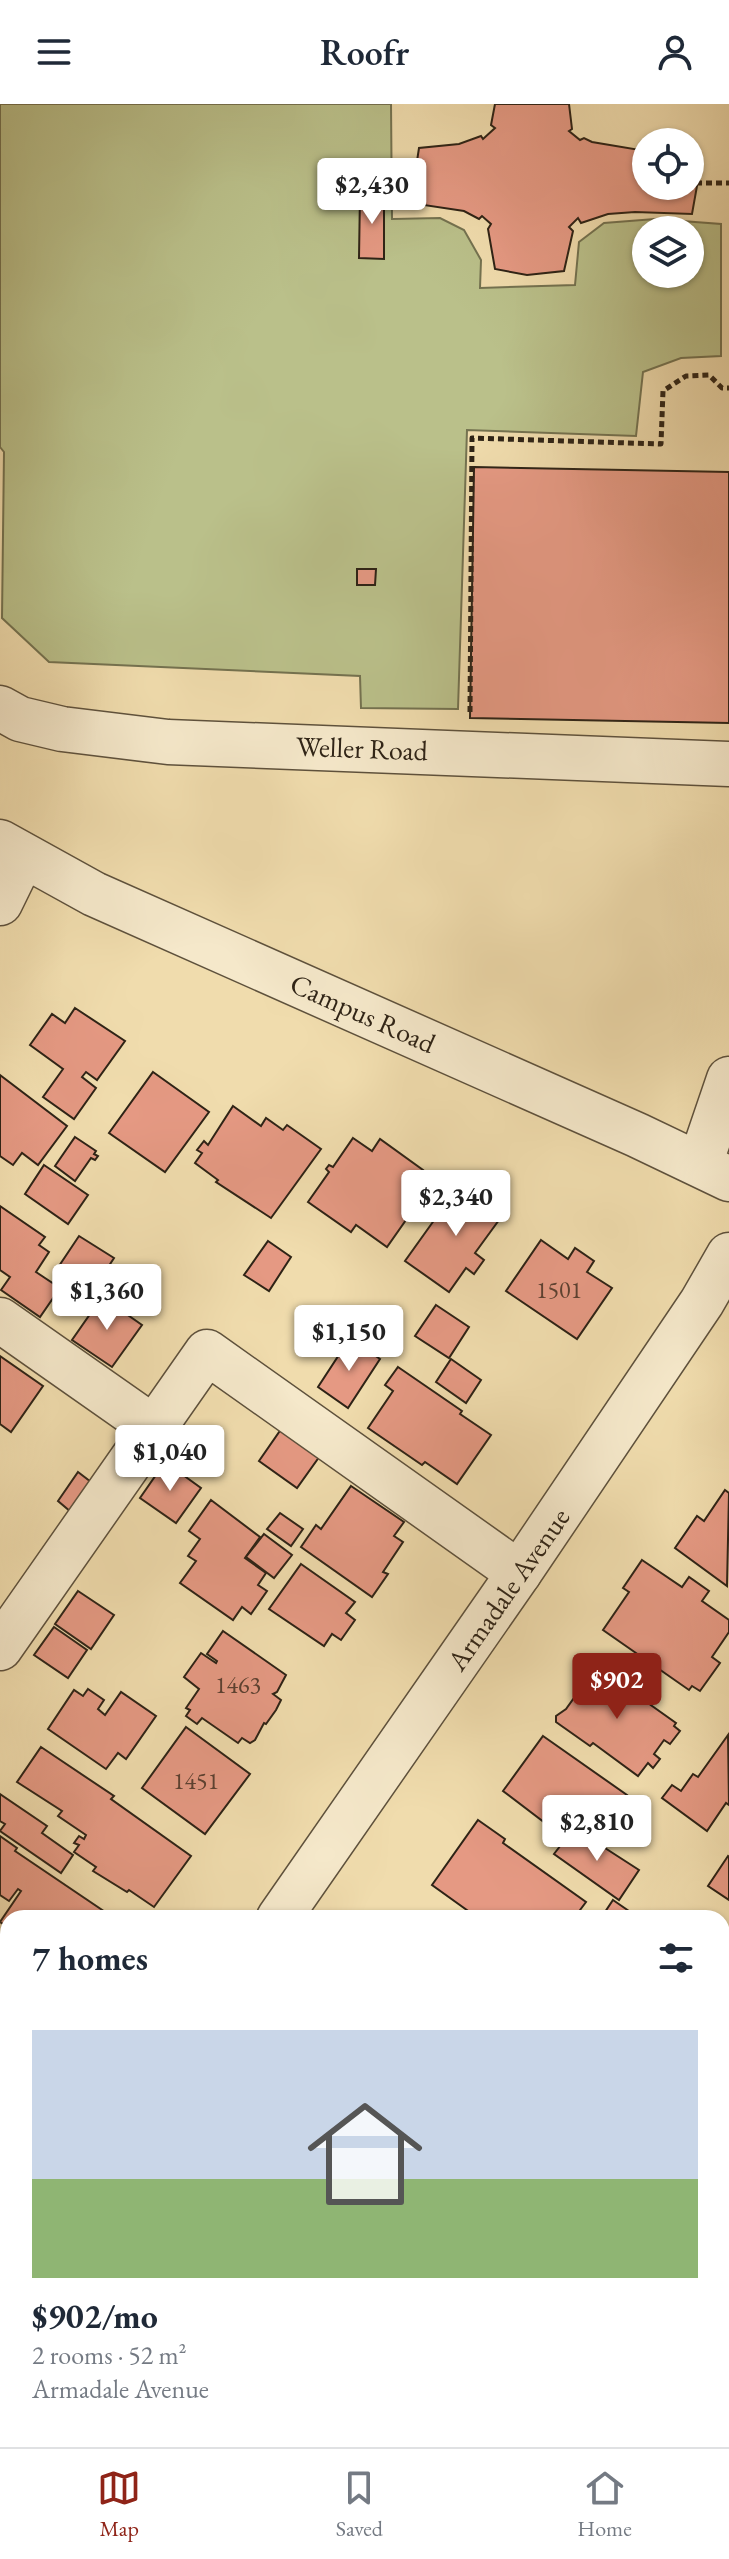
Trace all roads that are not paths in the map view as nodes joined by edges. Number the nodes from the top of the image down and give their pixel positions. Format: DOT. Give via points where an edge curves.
graph roads {
  1 [pos="0,708"];
  2 [pos="729,764"];
  3 [pos="11,849"];
  4 [pos="0,903"];
  5 [pos="729,1079"];
  6 [pos="714,1171"];
  7 [pos="729,1255"];
  8 [pos="0,1320"];
  9 [pos="154,1428"];
  10 [pos="519,1573"];
  11 [pos="0,1648"];
  12 [pos="285,1910"];
  1 -- 2 [label="street, Weller Road" via="20,719 62,729 168,742"];
  3 -- 4 [label="street"];
  3 -- 6 [label="street, Campus Road" via="94,894"];
  5 -- 6 [label="street"];
  7 -- 10 [label="street, Armadale Avenue"];
  8 -- 9 [label="street"];
  9 -- 10 [label="street" via="207,1352"];
  9 -- 11 [label="street"];
  10 -- 12 [label="street, Armadale Avenue"];
}
